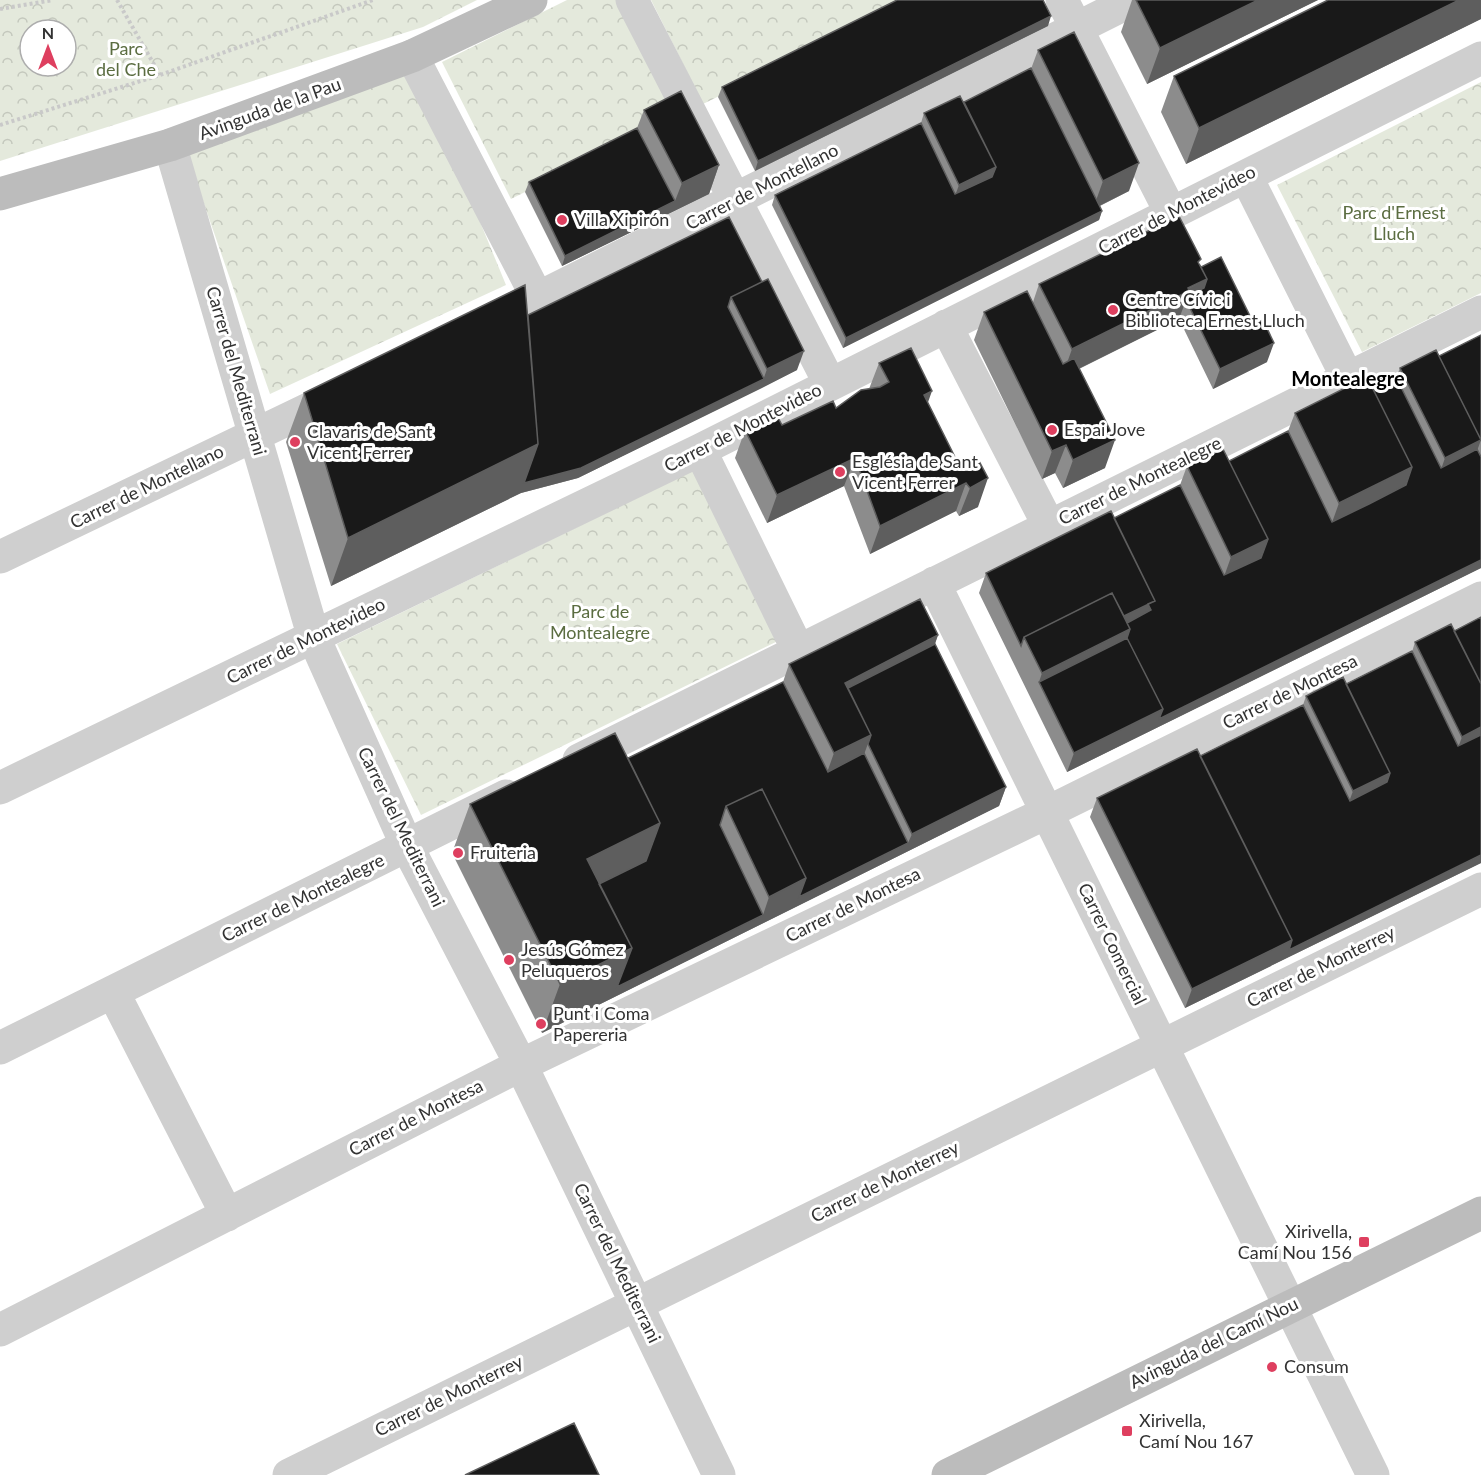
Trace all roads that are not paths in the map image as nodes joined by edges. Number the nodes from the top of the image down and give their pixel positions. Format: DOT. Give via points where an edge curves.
graph roads {
  1 [pos="531,0"];
  2 [pos="632,0"];
  3 [pos="1133,0"];
  4 [pos="1069,14"];
  5 [pos="412,56"];
  6 [pos="1481,58"];
  7 [pos="170,146"];
  8 [pos="1246,176"];
  9 [pos="0,194"];
  10 [pos="737,200"];
  11 [pos="1171,213"];
  12 [pos="538,299"];
  13 [pos="1481,312"];
  14 [pos="946,326"];
  15 [pos="454,339"];
  16 [pos="1348,379"];
  17 [pos="830,384"];
  18 [pos="360,385"];
  19 [pos="255,435"];
  20 [pos="700,450"];
  21 [pos="1049,526"];
  22 [pos="0,558"];
  23 [pos="934,583"];
  24 [pos="1481,598"];
  25 [pos="314,638"];
  26 [pos="798,650"];
  27 [pos="0,788"];
  28 [pos="1048,812"];
  29 [pos="407,846"];
  30 [pos="1481,889"];
  31 [pos="113,992"];
  32 [pos="1162,1046"];
  33 [pos="0,1048"];
  34 [pos="521,1065"];
  35 [pos="1481,1213"];
  36 [pos="227,1215"];
  37 [pos="636,1304"];
  38 [pos="1288,1306"];
  39 [pos="0,1330"];
  40 [pos="290,1475"];
  41 [pos="718,1475"];
  42 [pos="948,1475"];
  43 [pos="1373,1475"];
  1 -- 5 [label="street, Avinguda de la Pau"];
  2 -- 10 [label="street"];
  3 -- 4 [label="street, Carrer de Montellano"];
  4 -- 10 [label="street, Carrer de Montellano"];
  4 -- 11 [label="street"];
  5 -- 7 [label="street, Avinguda de la Pau"];
  5 -- 12 [label="street"];
  6 -- 8 [label="street, Carrer de Montevideo"];
  7 -- 9 [label="street, Avinguda de la Pau"];
  7 -- 19 [label="street, Carrer del Mediterrani"];
  8 -- 11 [label="street, Carrer de Montevideo"];
  8 -- 16 [label="street"];
  10 -- 12 [label="street, Carrer de Montellano"];
  10 -- 17 [label="street"];
  11 -- 14 [label="street, Carrer de Montevideo"];
  12 -- 15 [label="street, Carrer de Montellano"];
  13 -- 16 [label="street, Carrer de Montealegre"];
  14 -- 17 [label="street, Carrer de Montevideo"];
  14 -- 21 [label="street"];
  16 -- 21 [label="street, Carrer de Montealegre"];
  17 -- 20 [label="street, Carrer de Montevideo"];
  18 -- 19 [label="street, Carrer de Montellano"];
  19 -- 22 [label="street, Carrer de Montellano"];
  19 -- 25 [label="street, Carrer del Mediterrani"];
  20 -- 25 [label="street, Carrer de Montevideo"];
  20 -- 26 [label="street"];
  21 -- 23 [label="street, Carrer de Montealegre"];
  23 -- 26 [label="street, Carrer de Montealegre"];
  23 -- 28 [label="street, Carrer Comercial"];
  24 -- 28 [label="street, Carrer de Montesa"];
  25 -- 27 [label="street, Carrer de Montevideo"];
  25 -- 29 [label="street, Carrer del Mediterrani"];
  26 -- 29 [label="street, Carrer de Montealegre"];
  28 -- 32 [label="street, Carrer Comercial"];
  28 -- 34 [label="street, Carrer de Montesa"];
  29 -- 31 [label="street, Carrer de Montealegre"];
  29 -- 34 [label="street, Carrer del Mediterrani"];
  30 -- 32 [label="street, Carrer de Monterrey"];
  31 -- 33 [label="street, Carrer de Montealegre"];
  31 -- 36 [label="street"];
  32 -- 37 [label="street, Carrer de Monterrey"];
  32 -- 38 [label="street, Carrer Comercial"];
  34 -- 36 [label="street, Carrer de Montesa"];
  34 -- 37 [label="street, Carrer del Mediterrani"];
  35 -- 38 [label="street, Avinguda del Camí Nou"];
  36 -- 39 [label="street, Carrer de Montesa"];
  37 -- 40 [label="street, Carrer de Monterrey"];
  37 -- 41 [label="street, Carrer del Mediterrani"];
  38 -- 42 [label="street, Avinguda del Camí Nou"];
  38 -- 43 [label="street, Carrer Comercial"];
}
